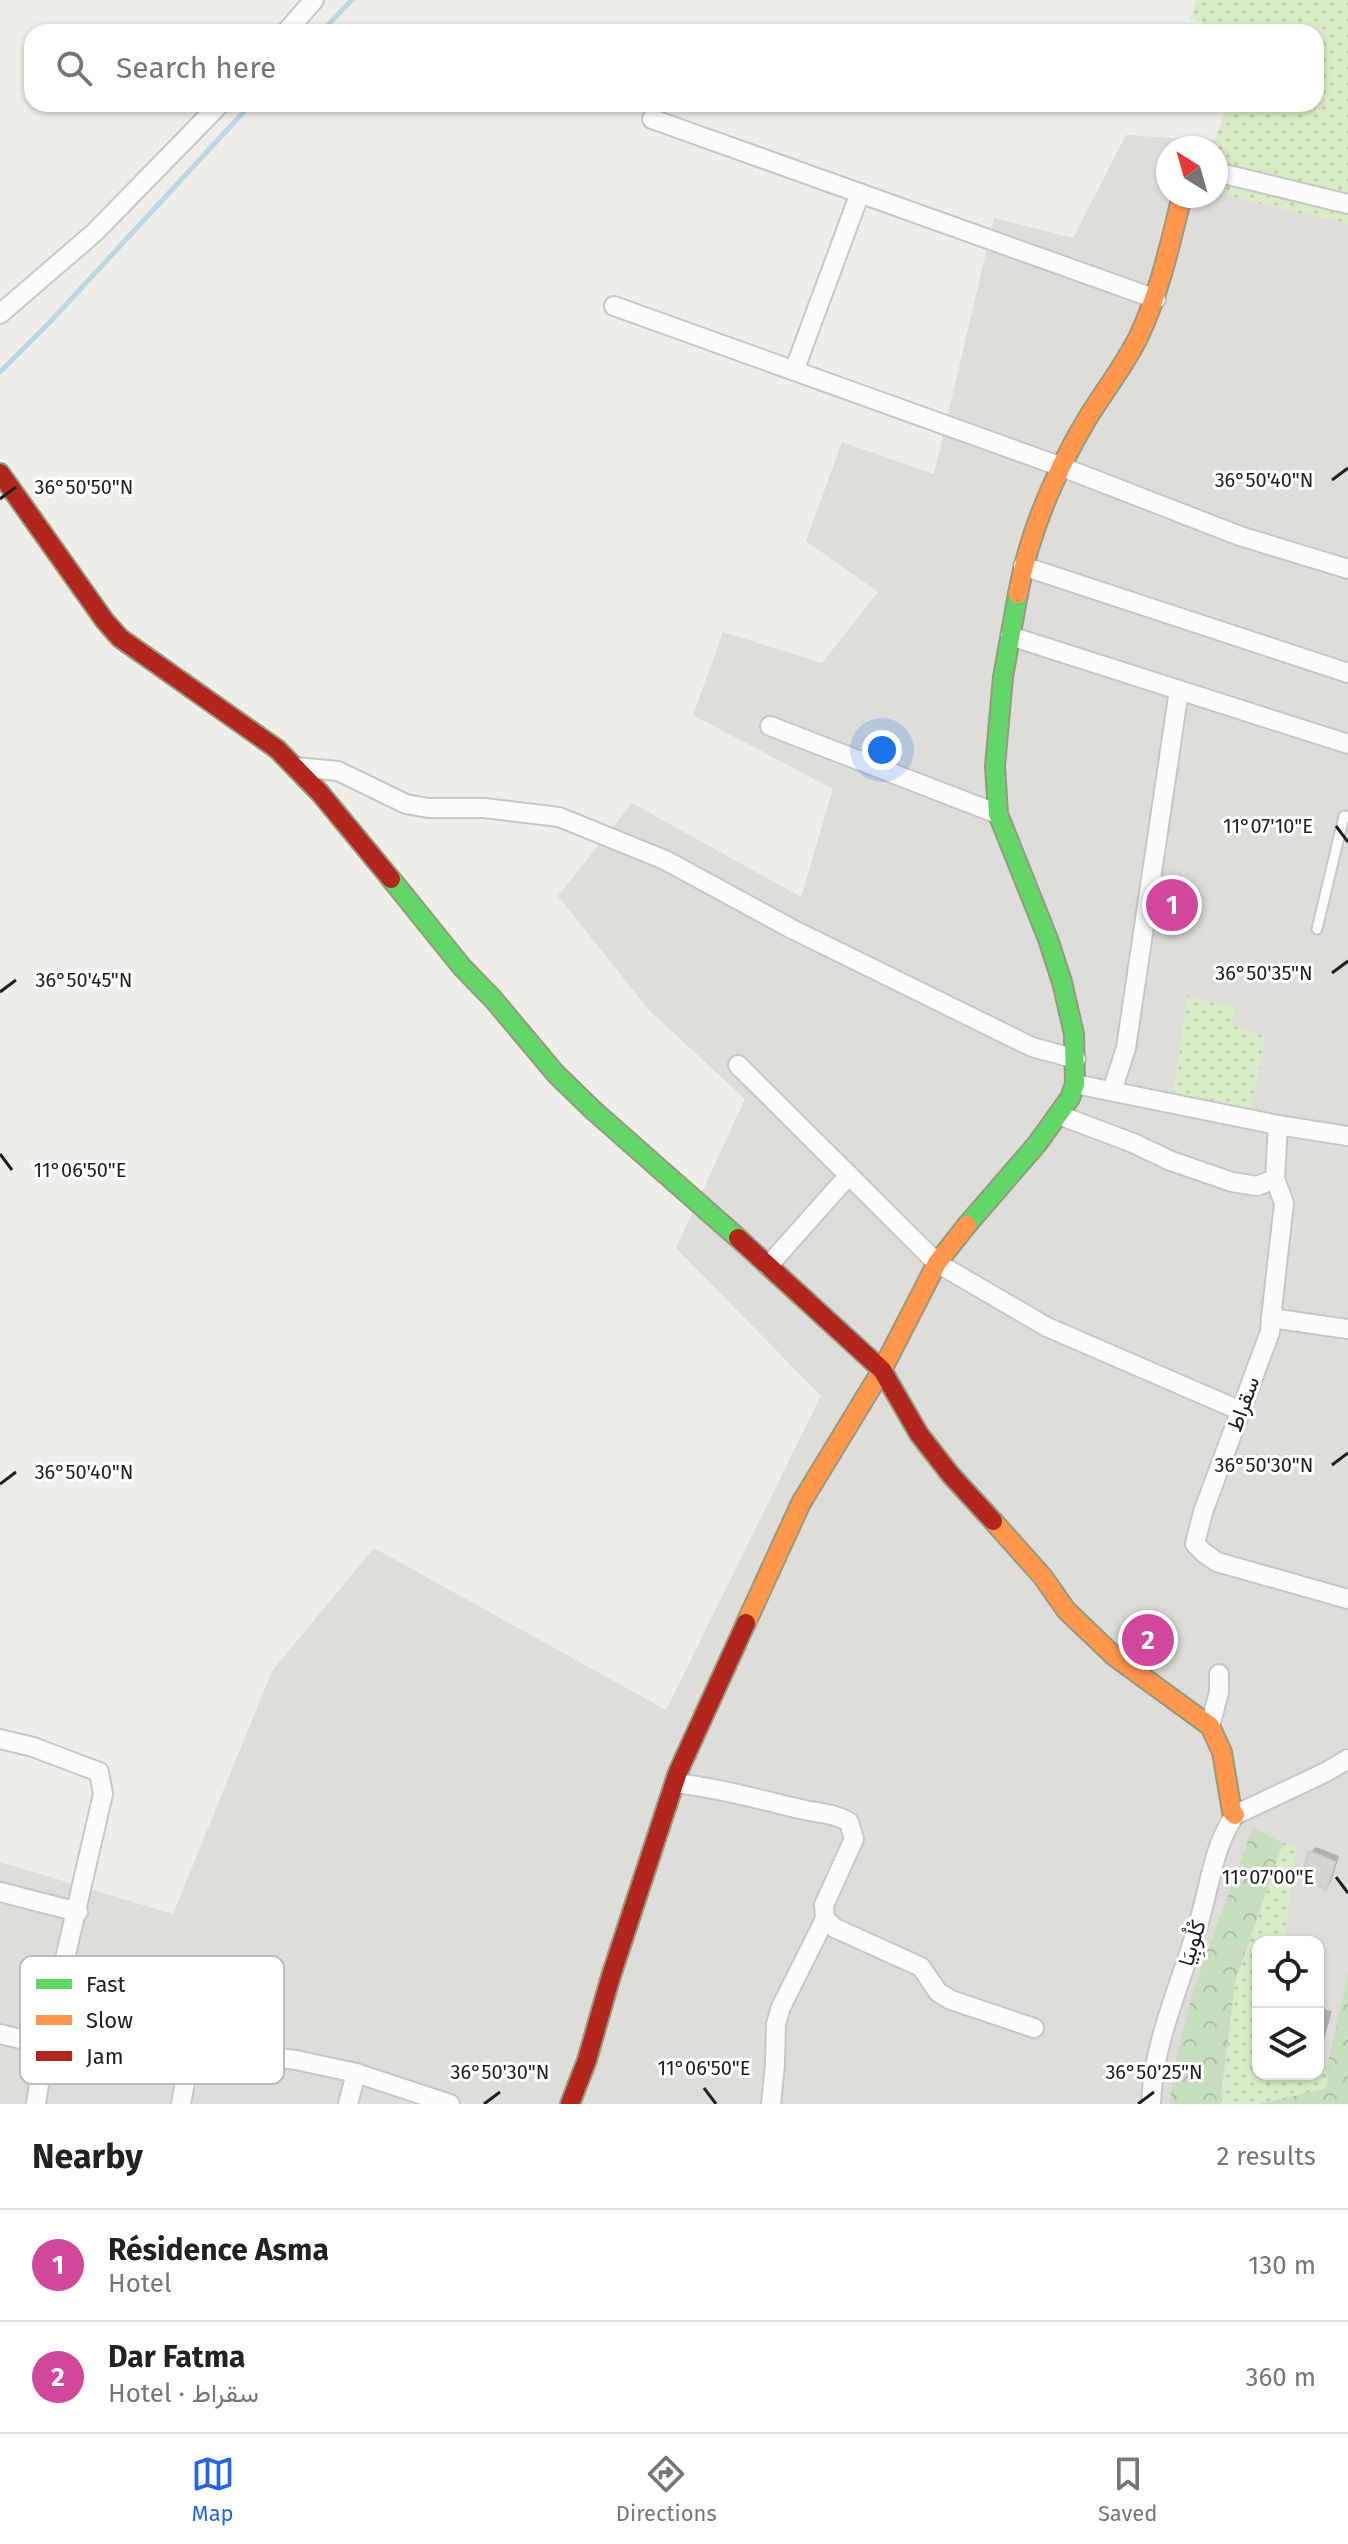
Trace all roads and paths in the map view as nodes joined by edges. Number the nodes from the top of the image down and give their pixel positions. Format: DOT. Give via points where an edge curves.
graph roads {
  1 [pos="314,0"];
  2 [pos="293,24"];
  3 [pos="212,112"];
  4 [pos="652,119"];
  5 [pos="1228,175"];
  6 [pos="860,193"];
  7 [pos="1348,204"];
  8 [pos="1179,208"];
  9 [pos="1156,299"];
  10 [pos="614,306"];
  11 [pos="1,312"];
  12 [pos="794,371"];
  13 [pos="1062,467"];
  14 [pos="0,473"];
  15 [pos="1023,566"];
  16 [pos="1348,569"];
  17 [pos="1010,636"];
  18 [pos="1348,673"];
  19 [pos="1179,690"];
  20 [pos="770,726"];
  21 [pos="1348,744"];
  22 [pos="295,767"];
  23 [pos="998,814"];
  24 [pos="1348,817"];
  25 [pos="1317,929"];
  26 [pos="1076,1059"];
  27 [pos="738,1065"];
  28 [pos="1075,1084"];
  29 [pos="1112,1091"];
  30 [pos="1059,1115"];
  31 [pos="1278,1125"];
  32 [pos="1348,1136"];
  33 [pos="849,1175"];
  34 [pos="1275,1179"];
  35 [pos="937,1263"];
  36 [pos="768,1266"];
  37 [pos="1271,1318"];
  38 [pos="1348,1329"];
  39 [pos="882,1370"];
  40 [pos="1241,1411"];
  41 [pos="1348,1599"];
  42 [pos="1219,1674"];
  43 [pos="1210,1726"];
  44 [pos="0,1739"];
  45 [pos="1348,1759"];
  46 [pos="675,1783"];
  47 [pos="1235,1815"];
  48 [pos="0,1892"];
  49 [pos="78,1912"];
  50 [pos="825,1919"];
  51 [pos="67,1956"];
  52 [pos="1034,2028"];
  53 [pos="0,2034"];
  54 [pos="20,2039"];
  55 [pos="284,2059"];
  56 [pos="356,2073"];
  57 [pos="39,2084"];
  58 [pos="185,2084"];
  59 [pos="36,2104"];
  60 [pos="181,2104"];
  61 [pos="348,2104"];
  62 [pos="450,2104"];
  63 [pos="570,2104"];
  64 [pos="771,2104"];
  65 [pos="1151,2104"];
  1 -- 2 [label="street"];
  3 -- 11 [label="street" via="95,232"];
  4 -- 6 [label="street"];
  5 -- 7 [label="street"];
  6 -- 9 [label="street"];
  6 -- 12 [label="street"];
  8 -- 9 [label="street"];
  9 -- 13 [label="street"];
  10 -- 12 [label="street"];
  12 -- 13 [label="street"];
  13 -- 15 [label="street"];
  13 -- 16 [label="street" via="1240,536"];
  14 -- 22 [label="street" via="120,638"];
  15 -- 17 [label="street"];
  15 -- 18 [label="street"];
  17 -- 19 [label="street"];
  17 -- 23 [label="street" via="995,766"];
  19 -- 21 [label="street"];
  19 -- 29 [label="street" via="1126,1048"];
  20 -- 23 [label="street"];
  22 -- 26 [label="street" via="338,771 406,804 559,817 665,860 1032,1047"];
  22 -- 36 [label="street" via="556,1074"];
  23 -- 26 [label="street" via="1062,982"];
  24 -- 25 [label="lane" via="1344,816"];
  26 -- 28 [label="street"];
  27 -- 33 [label="street"];
  28 -- 29 [label="street"];
  28 -- 30 [label="street"];
  29 -- 31 [label="street"];
  30 -- 34 [label="street" via="1232,1182 1257,1186"];
  30 -- 35 [label="street"];
  31 -- 32 [label="street"];
  31 -- 34 [label="street, سقراط"];
  33 -- 35 [label="street"];
  33 -- 36 [label="street"];
  34 -- 37 [label="street, سقراط" via="1284,1203"];
  35 -- 39 [label="street"];
  35 -- 40 [label="street" via="1047,1327"];
  36 -- 39 [label="street"];
  37 -- 38 [label="street"];
  37 -- 40 [label="street, سقراط"];
  39 -- 43 [label="street" via="919,1434 1066,1610 1114,1656"];
  39 -- 46 [label="street" via="801,1503"];
  40 -- 41 [label="street, سقراط" via="1195,1544 1217,1562"];
  42 -- 43 [label="street"];
  43 -- 47 [label="street" via="1222,1752"];
  44 -- 49 [label="street" via="99,1772 103,1794"];
  45 -- 47 [label="street"];
  46 -- 50 [label="street" via="721,1789 849,1822 854,1839 824,1905"];
  46 -- 63 [label="street"];
  47 -- 65 [label="street, كْلُوبِيَا" via="1213,1859 1200,1922 1159,2044"];
  48 -- 49 [label="street"];
  49 -- 51 [label="street"];
  50 -- 52 [label="street" via="921,1967 938,1992 951,2000"];
  50 -- 64 [label="street" via="776,2024"];
  53 -- 54 [label="street"];
  55 -- 56 [label="street"];
  56 -- 61 [label="street"];
  56 -- 62 [label="street"];
  57 -- 59 [label="street"];
  58 -- 60 [label="street"];
}
